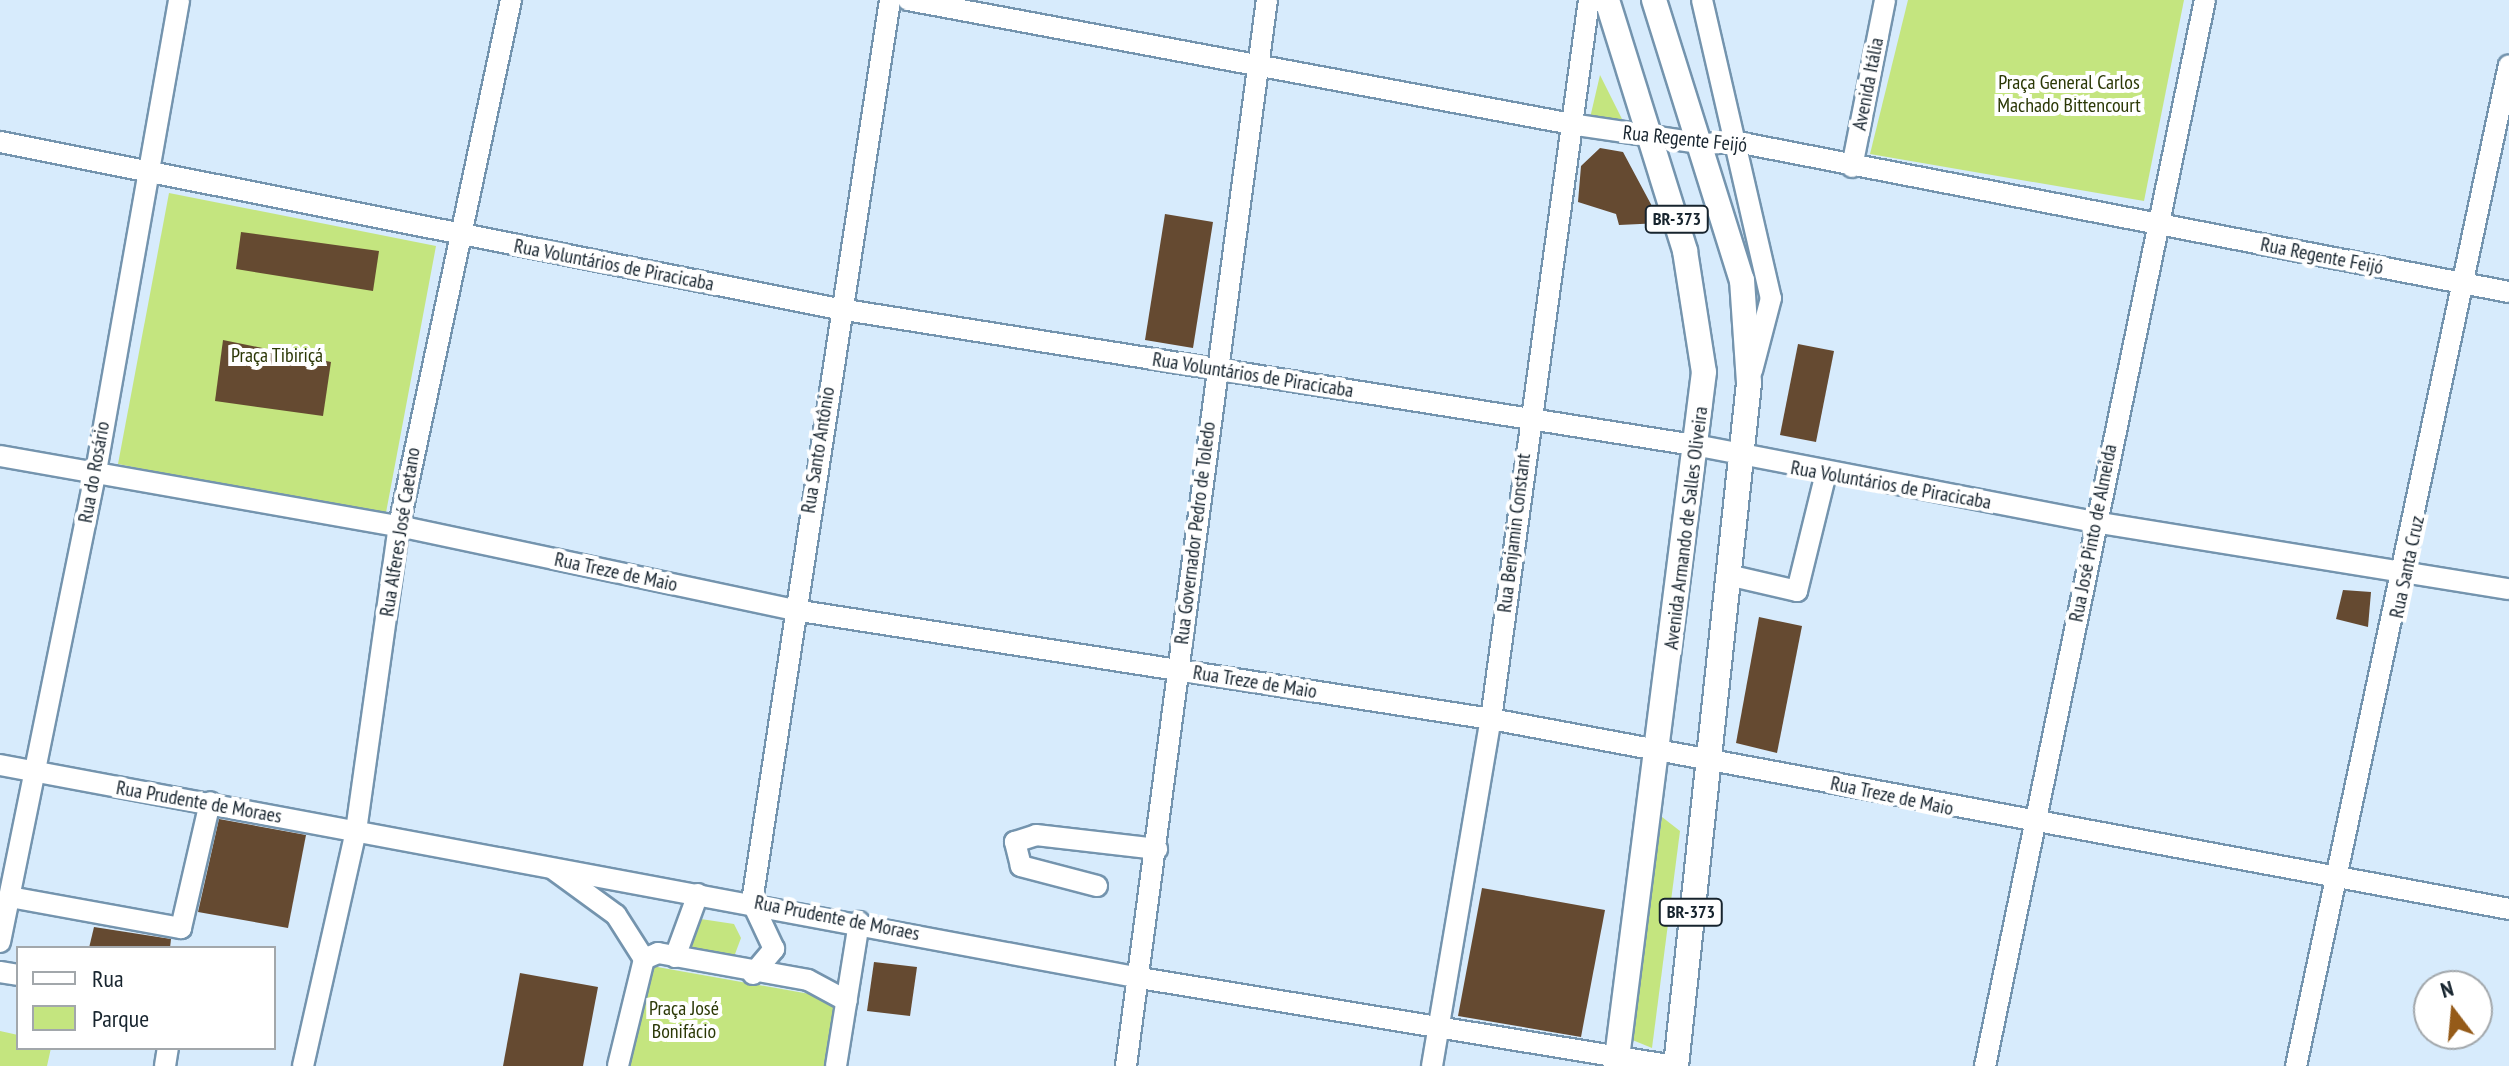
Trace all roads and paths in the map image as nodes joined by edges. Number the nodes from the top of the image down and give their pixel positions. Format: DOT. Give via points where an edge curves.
graph roads {
  1 [pos="179,0"];
  2 [pos="511,0"];
  3 [pos="890,0"];
  4 [pos="908,0"];
  5 [pos="1267,0"];
  6 [pos="1589,0"];
  7 [pos="1607,0"];
  8 [pos="1654,0"];
  9 [pos="1702,0"];
  10 [pos="1885,0"];
  11 [pos="2205,0"];
  12 [pos="1257,65"];
  13 [pos="2509,65"];
  14 [pos="1577,125"];
  15 [pos="1654,137"];
  16 [pos="0,142"];
  17 [pos="1737,142"];
  18 [pos="1705,144"];
  19 [pos="145,167"];
  20 [pos="1852,167"];
  21 [pos="2158,225"];
  22 [pos="456,235"];
  23 [pos="2467,284"];
  24 [pos="2509,292"];
  25 [pos="839,309"];
  26 [pos="1216,369"];
  27 [pos="1749,383"];
  28 [pos="1529,419"];
  29 [pos="1700,446"];
  30 [pos="0,456"];
  31 [pos="1741,456"];
  32 [pos="1826,473"];
  33 [pos="95,477"];
  34 [pos="2094,522"];
  35 [pos="399,526"];
  36 [pos="2407,570"];
  37 [pos="1728,575"];
  38 [pos="2509,589"];
  39 [pos="794,610"];
  40 [pos="1177,669"];
  41 [pos="1491,719"];
  42 [pos="1655,750"];
  43 [pos="1705,757"];
  44 [pos="0,765"];
  45 [pos="34,773"];
  46 [pos="210,802"];
  47 [pos="2037,825"];
  48 [pos="356,831"];
  49 [pos="1157,849"];
  50 [pos="547,864"];
  51 [pos="2338,880"];
  52 [pos="1097,886"];
  53 [pos="698,894"];
  54 [pos="10,897"];
  55 [pos="752,902"];
  56 [pos="2509,909"];
  57 [pos="859,922"];
  58 [pos="0,942"];
  59 [pos="675,957"];
  60 [pos="644,959"];
  61 [pos="753,974"];
  62 [pos="1140,978"];
  63 [pos="847,1001"];
  64 [pos="1437,1030"];
  65 [pos="1616,1061"];
  66 [pos="303,1066"];
  67 [pos="618,1066"];
  68 [pos="836,1066"];
  69 [pos="1126,1066"];
  70 [pos="1432,1066"];
  71 [pos="1675,1066"];
  72 [pos="1985,1066"];
  73 [pos="2296,1066"];
  1 -- 19 [label="street, Rua do Rosário"];
  2 -- 22 [label="street, Rua Alferes José Caetano"];
  3 -- 25 [label="street, Rua Santo Antônio"];
  4 -- 12 [label="street, Rua Regente Feijó"];
  5 -- 12 [label="street, Rua Governador Pedro de Toledo"];
  6 -- 14 [label="street, Rua Benjamin Constant"];
  7 -- 15 [label="main road, Avenida Armando de Salles Oliveira / BR-373"];
  8 -- 18 [label="main road, BR-373"];
  9 -- 17 [label="street"];
  10 -- 20 [label="street, Avenida Itália"];
  11 -- 21 [label="street, Rua José Pinto de Almeida"];
  12 -- 14 [label="street, Rua Regente Feijó"];
  12 -- 26 [label="street, Rua Governador Pedro de Toledo"];
  13 -- 23 [label="street, Rua Santa Cruz"];
  14 -- 15 [label="street, Rua Regente Feijó"];
  14 -- 28 [label="street, Rua Benjamin Constant"];
  15 -- 18 [label="street, Rua Regente Feijó"];
  15 -- 29 [label="main road, Avenida Armando de Salles Oliveira / BR-373" via="1696,295 1704,372"];
  16 -- 19 [label="street, Rua Voluntários de Piracicaba"];
  17 -- 18 [label="street, Rua Regente Feijó"];
  17 -- 20 [label="street, Rua Regente Feijó"];
  17 -- 27 [label="street" via="1771,298"];
  18 -- 27 [label="main road, BR-373" via="1742,280"];
  19 -- 22 [label="street, Rua Voluntários de Piracicaba"];
  19 -- 33 [label="street, Rua do Rosário"];
  20 -- 21 [label="street, Rua Regente Feijó"];
  21 -- 23 [label="street, Rua Regente Feijó"];
  21 -- 34 [label="street, Rua José Pinto de Almeida"];
  22 -- 25 [label="street, Rua Voluntários de Piracicaba"];
  22 -- 35 [label="street, Rua Alferes José Caetano"];
  23 -- 24 [label="street, Rua Regente Feijó"];
  23 -- 36 [label="street, Rua Santa Cruz"];
  25 -- 26 [label="street, Rua Voluntários de Piracicaba"];
  25 -- 39 [label="street, Rua Santo Antônio"];
  26 -- 28 [label="street, Rua Voluntários de Piracicaba"];
  26 -- 40 [label="street, Rua Governador Pedro de Toledo"];
  27 -- 31 [label="main road, BR-373"];
  28 -- 29 [label="street, Rua Voluntários de Piracicaba"];
  28 -- 41 [label="street, Rua Benjamin Constant"];
  29 -- 31 [label="street, Rua Voluntários de Piracicaba"];
  29 -- 42 [label="main road, Avenida Armando de Salles Oliveira / BR-373"];
  30 -- 33 [label="street, Rua Treze de Maio"];
  31 -- 32 [label="street, Rua Voluntários de Piracicaba"];
  31 -- 37 [label="main road, BR-373"];
  32 -- 34 [label="street, Rua Voluntários de Piracicaba"];
  32 -- 37 [label="street" via="1797,591"];
  33 -- 35 [label="street, Rua Treze de Maio"];
  33 -- 45 [label="street, Rua do Rosário"];
  34 -- 36 [label="street, Rua Voluntários de Piracicaba"];
  34 -- 47 [label="street, Rua José Pinto de Almeida"];
  35 -- 39 [label="street, Rua Treze de Maio"];
  35 -- 48 [label="street, Rua Alferes José Caetano"];
  36 -- 38 [label="street, Rua Voluntários de Piracicaba"];
  36 -- 51 [label="street, Rua Santa Cruz"];
  37 -- 43 [label="main road, BR-373"];
  39 -- 40 [label="street, Rua Treze de Maio"];
  39 -- 55 [label="street, Rua Santo Antônio"];
  40 -- 41 [label="street, Rua Treze de Maio"];
  40 -- 49 [label="street, Rua Governador Pedro de Toledo"];
  41 -- 42 [label="street, Rua Treze de Maio"];
  41 -- 64 [label="street, Rua Benjamin Constant"];
  42 -- 43 [label="street, Rua Treze de Maio"];
  42 -- 65 [label="main road, Avenida Armando de Salles Oliveira / BR-373"];
  43 -- 47 [label="street, Rua Treze de Maio"];
  43 -- 71 [label="main road, BR-373"];
  44 -- 45 [label="street, Rua Prudente de Moraes"];
  45 -- 46 [label="street, Rua Prudente de Moraes"];
  45 -- 54 [label="street, Rua do Rosário"];
  46 -- 48 [label="street, Rua Prudente de Moraes"];
  46 -- 54 [label="street" via="181,928"];
  47 -- 51 [label="street, Rua Treze de Maio"];
  47 -- 72 [label="street, Rua José Pinto de Almeida"];
  48 -- 50 [label="street, Rua Prudente de Moraes"];
  48 -- 66 [label="street, Rua Alferes José Caetano"];
  49 -- 52 [label="street" via="1036,835 1015,842 1021,866"];
  49 -- 62 [label="street, Rua Governador Pedro de Toledo"];
  50 -- 53 [label="street, Rua Prudente de Moraes"];
  50 -- 60 [label="street" via="616,915"];
  51 -- 56 [label="street, Rua Treze de Maio"];
  51 -- 73 [label="street, Rua Santa Cruz"];
  53 -- 55 [label="street, Rua Prudente de Moraes"];
  53 -- 59 [label="street"];
  54 -- 58 [label="street, Rua do Rosário"];
  55 -- 57 [label="street, Rua Prudente de Moraes"];
  55 -- 61 [label="street" via="774,949"];
  57 -- 62 [label="street, Rua Prudente de Moraes"];
  57 -- 63 [label="street"];
  59 -- 60 [label="street"];
  59 -- 61 [label="street"];
  60 -- 67 [label="street"];
  61 -- 63 [label="street" via="808,980"];
  62 -- 64 [label="street, Rua Prudente de Moraes"];
  62 -- 69 [label="street, Rua Governador Pedro de Toledo"];
  63 -- 68 [label="street"];
  64 -- 65 [label="street, Rua Prudente de Moraes"];
  64 -- 70 [label="street, Rua Benjamin Constant"];
  65 -- 71 [label="street, Rua Prudente de Moraes"];
}
